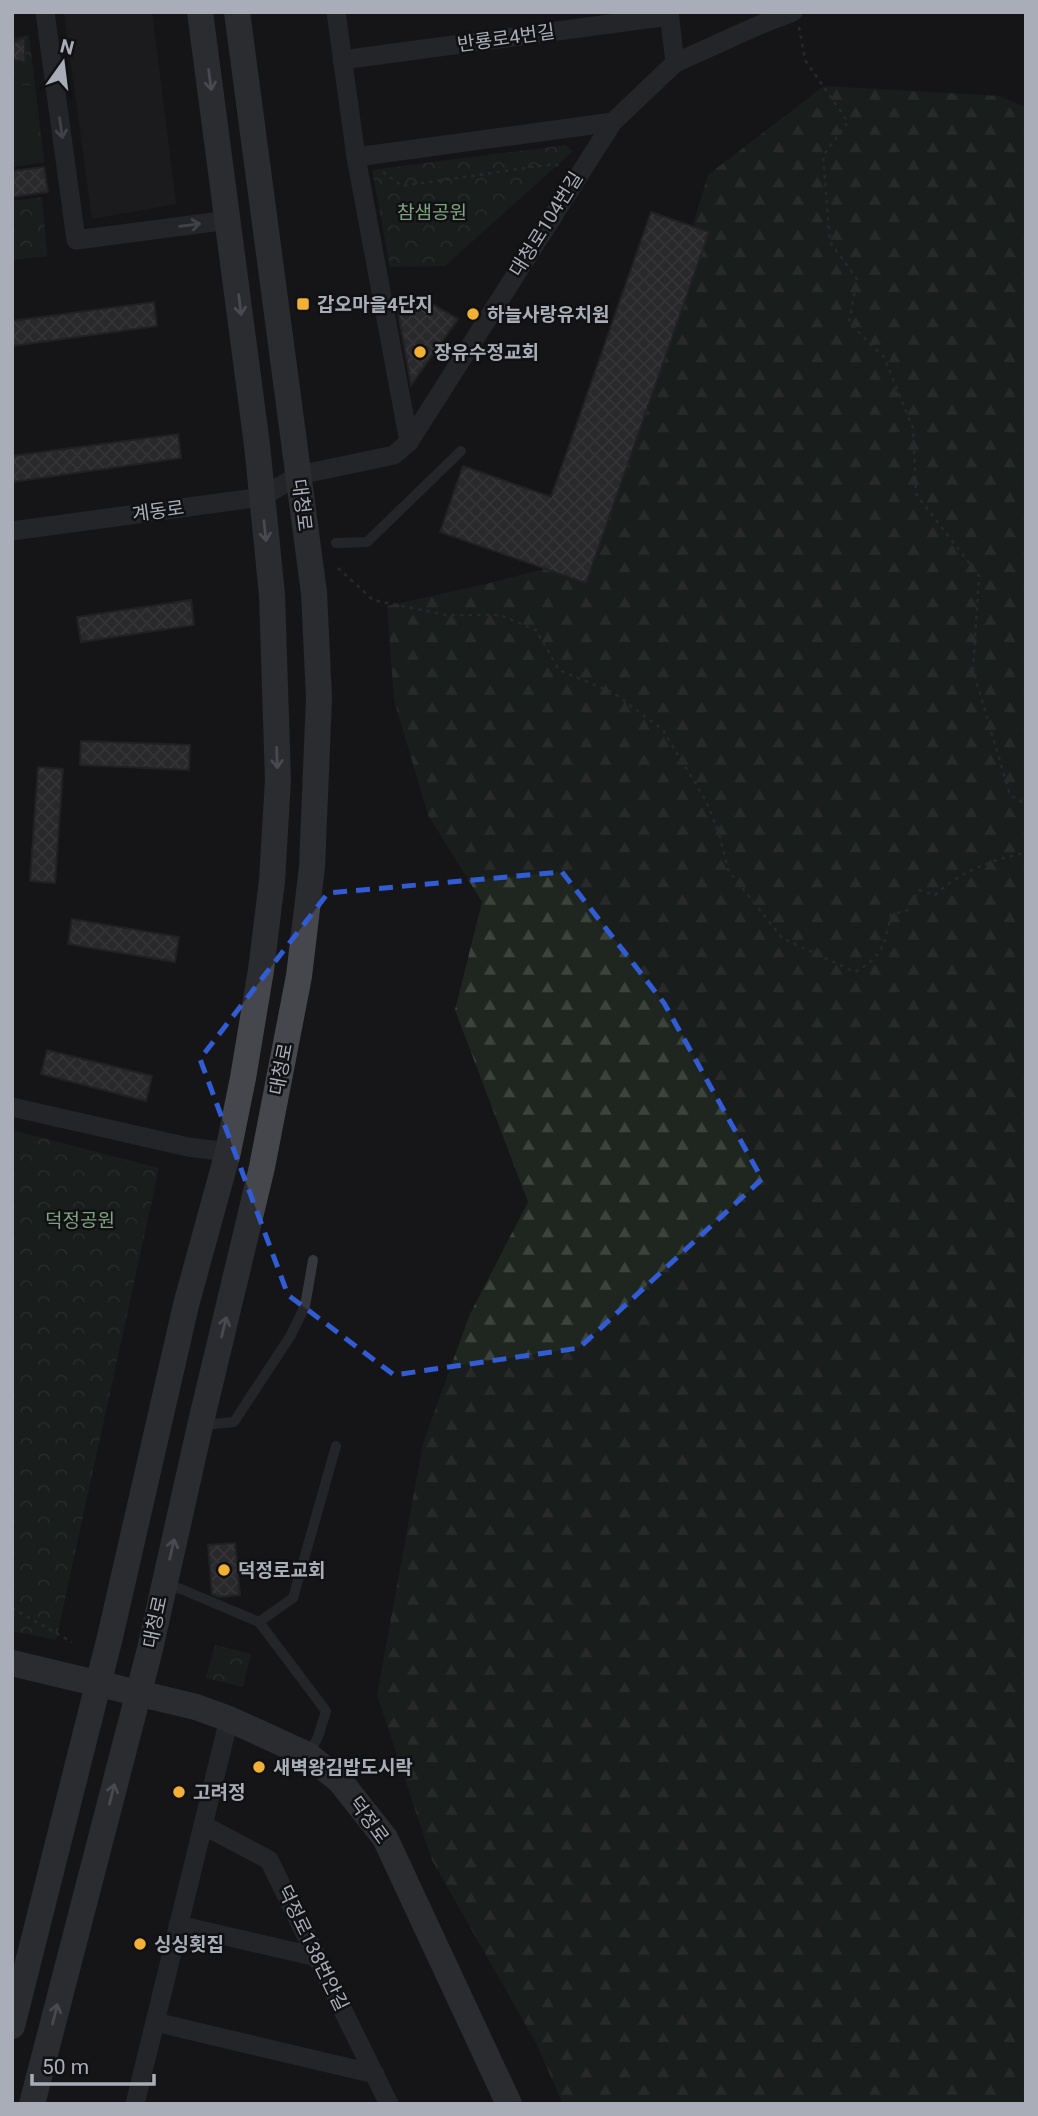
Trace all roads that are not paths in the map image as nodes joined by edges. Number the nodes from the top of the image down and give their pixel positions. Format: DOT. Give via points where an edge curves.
graph roads {
  1 [pos="46,12"];
  2 [pos="200,12"];
  3 [pos="237,12"];
  4 [pos="336,12"];
  5 [pos="669,14"];
  6 [pos="796,18"];
  7 [pos="756,19"];
  8 [pos="342,60"];
  9 [pos="675,63"];
  10 [pos="613,122"];
  11 [pos="356,157"];
  12 [pos="229,220"];
  13 [pos="409,442"];
  14 [pos="461,451"];
  15 [pos="299,475"];
  16 [pos="262,497"];
  17 [pos="12,531"];
  18 [pos="336,543"];
  19 [pos="12,1107"];
  20 [pos="228,1153"];
  21 [pos="313,1259"];
  22 [pos="200,1426"];
  23 [pos="336,1446"];
  24 [pos="163,1585"];
  25 [pos="259,1622"];
  26 [pos="12,1663"];
  27 [pos="98,1684"];
  28 [pos="138,1694"];
  29 [pos="229,1719"];
  30 [pos="308,1755"];
  31 [pos="203,1825"];
  32 [pos="178,1926"];
  33 [pos="317,1957"];
  34 [pos="155,2022"];
  35 [pos="12,2026"];
  36 [pos="374,2074"];
  37 [pos="32,2104"];
  38 [pos="135,2104"];
  39 [pos="389,2104"];
  40 [pos="509,2104"];
  1 -- 12 [label="street, one-way" via="76,240"];
  2 -- 12 [label="main road, 대청로, one-way"];
  3 -- 15 [label="main road, 대청로"];
  4 -- 8 [label="street"];
  5 -- 8 [label="street, 반룡로4번길"];
  5 -- 9 [label="street"];
  6 -- 7 [label="street, 대청로104번길"];
  7 -- 9 [label="street, 대청로104번길"];
  8 -- 11 [label="street"];
  9 -- 10 [label="street, 대청로104번길"];
  10 -- 11 [label="street"];
  10 -- 13 [label="street, 대청로104번길"];
  11 -- 13 [label="street"];
  12 -- 16 [label="main road, 대청로, one-way"];
  13 -- 15 [label="street, 대청로104번길" via="394,455"];
  14 -- 18 [label="lane" via="367,542"];
  15 -- 16 [label="street, 계동로"];
  22 -- 15 [label="main road, 대청로, one-way" via="262,1167 299,976 310,881 319,698 314,593"];
  16 -- 17 [label="street, 계동로"];
  16 -- 20 [label="main road, 대청로, one-way" via="272,595 278,780 261,970"];
  19 -- 20 [label="street"];
  20 -- 27 [label="main road, 대청로" via="186,1305"];
  21 -- 22 [label="lane" via="304,1307 291,1335 234,1422"];
  24 -- 22 [label="main road, 대청로, one-way"];
  23 -- 25 [label="lane" via="293,1598"];
  24 -- 25 [label="lane"];
  24 -- 28 [label="main road, 대청로"];
  25 -- 30 [label="lane" via="326,1711"];
  26 -- 27 [label="main road, 덕정로"];
  27 -- 28 [label="main road, 덕정로"];
  27 -- 35 [label="main road, 대청로"];
  28 -- 29 [label="main road, 덕정로"];
  37 -- 28 [label="main road, 대청로, one-way"];
  29 -- 30 [label="main road, 덕정로"];
  29 -- 31 [label="street"];
  30 -- 40 [label="main road, 덕정로" via="340,1781 386,1838"];
  31 -- 32 [label="street"];
  31 -- 33 [label="street, 덕정로138번안길" via="269,1860"];
  32 -- 33 [label="street"];
  32 -- 34 [label="street"];
  33 -- 36 [label="street, 덕정로138번안길"];
  34 -- 36 [label="street"];
  34 -- 38 [label="street"];
  36 -- 39 [label="street, 덕정로138번안길"];
}
